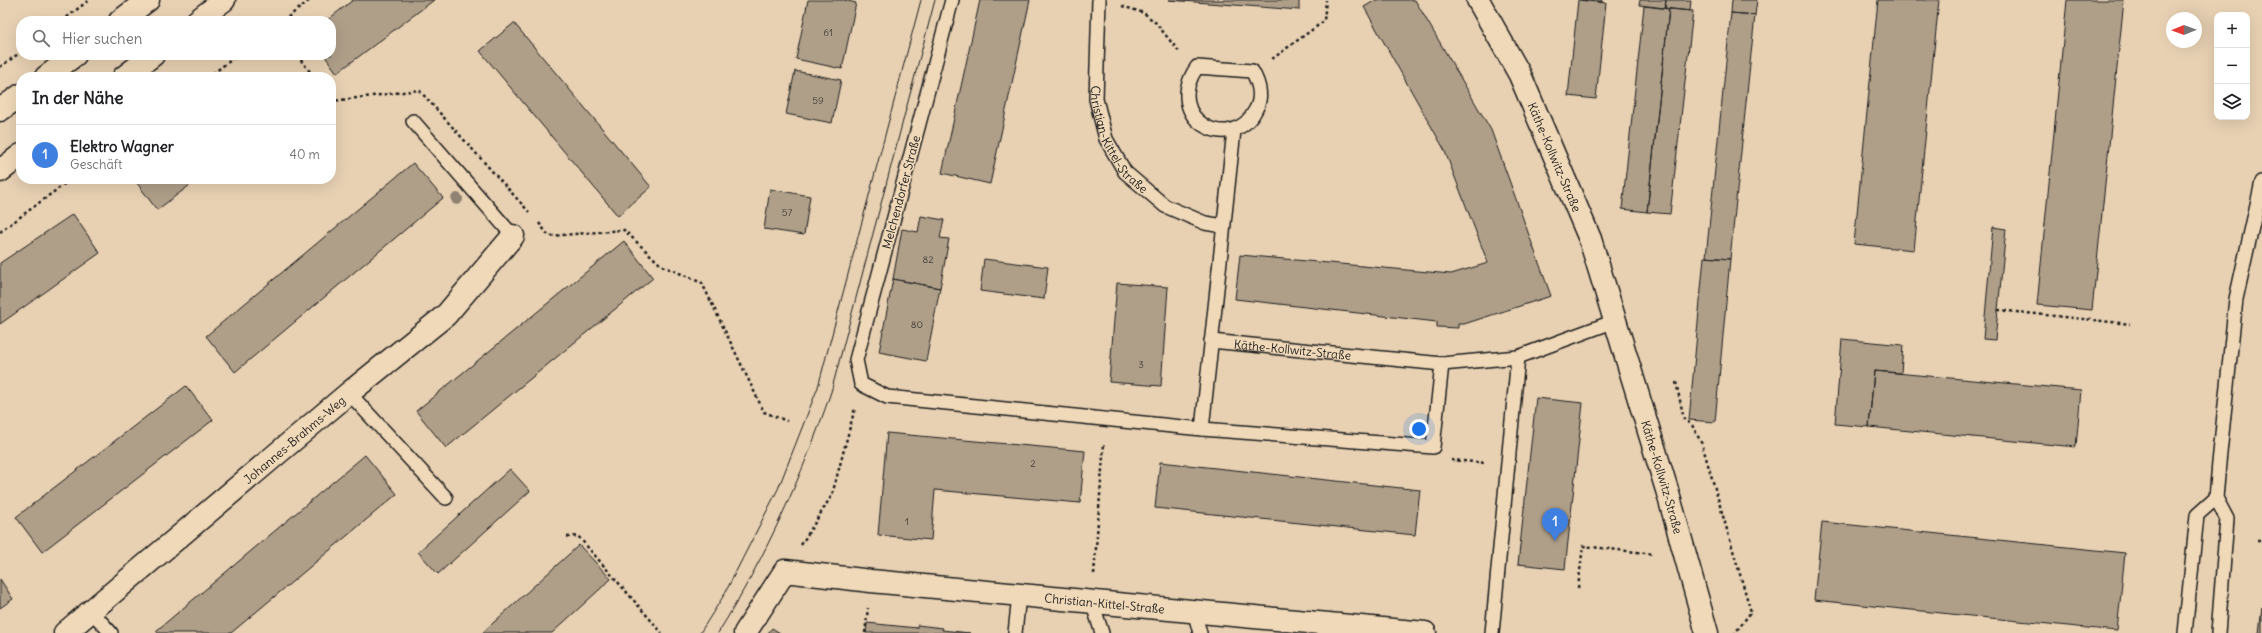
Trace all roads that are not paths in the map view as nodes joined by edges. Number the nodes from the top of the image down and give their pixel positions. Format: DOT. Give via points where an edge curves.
graph roads {
  1 [pos="148,0"];
  2 [pos="224,0"];
  3 [pos="952,0"];
  4 [pos="1099,0"];
  5 [pos="1478,0"];
  6 [pos="127,16"];
  7 [pos="203,16"];
  8 [pos="69,60"];
  9 [pos="146,60"];
  10 [pos="53,72"];
  11 [pos="131,72"];
  12 [pos="16,99"];
  13 [pos="0,110"];
  14 [pos="413,121"];
  15 [pos="1234,130"];
  16 [pos="16,159"];
  17 [pos="0,171"];
  18 [pos="2262,182"];
  19 [pos="1223,226"];
  20 [pos="513,236"];
  21 [pos="1616,321"];
  22 [pos="1211,341"];
  23 [pos="1518,357"];
  24 [pos="1442,364"];
  25 [pos="349,393"];
  26 [pos="1202,429"];
  27 [pos="446,498"];
  28 [pos="2216,498"];
  29 [pos="1019,595"];
  30 [pos="1092,602"];
  31 [pos="91,611"];
  32 [pos="1194,611"];
  33 [pos="1380,631"];
  34 [pos="65,633"];
  35 [pos="111,633"];
  36 [pos="745,633"];
  37 [pos="1015,633"];
  38 [pos="1102,633"];
  39 [pos="1200,633"];
  40 [pos="1425,633"];
  41 [pos="1492,633"];
  42 [pos="1707,633"];
  43 [pos="2185,633"];
  44 [pos="2218,633"];
  1 -- 6 [label="street"];
  2 -- 7 [label="street"];
  3 -- 26 [label="lane, Melchendorfer Straße" via="856,360 861,384 887,397"];
  4 -- 19 [label="lane, Christian-Kittel-Straße" via="1096,99 1106,139 1125,172 1165,206 1205,223"];
  5 -- 21 [label="street, Käthe-Kollwitz-Straße" via="1520,74 1590,239"];
  8 -- 10 [label="street"];
  9 -- 11 [label="street"];
  12 -- 13 [label="street"];
  14 -- 20 [label="lane"];
  15 -- 15 [label="lane" via="1221,131 1209,128 1198,122 1190,112 1186,88 1197,67 1252,71 1260,91 1259,104 1254,115"];
  15 -- 19 [label="lane"];
  16 -- 17 [label="street"];
  18 -- 28 [label="lane" via="2236,299"];
  19 -- 22 [label="lane"];
  20 -- 25 [label="street, Johannes-Brahms-Weg" via="446,315"];
  21 -- 23 [label="lane, Käthe-Kollwitz-Straße"];
  21 -- 42 [label="street, Käthe-Kollwitz-Straße"];
  22 -- 24 [label="lane, Käthe-Kollwitz-Straße"];
  22 -- 26 [label="lane"];
  23 -- 24 [label="lane, Käthe-Kollwitz-Straße"];
  23 -- 41 [label="lane"];
  24 -- 26 [label="lane" via="1433,447"];
  25 -- 27 [label="lane"];
  25 -- 31 [label="street, Johannes-Brahms-Weg"];
  28 -- 43 [label="lane" via="2197,515"];
  28 -- 44 [label="lane" via="2227,519"];
  29 -- 30 [label="street, Christian-Kittel-Straße"];
  29 -- 36 [label="street, Christian-Kittel-Straße" via="785,571"];
  29 -- 37 [label="lane"];
  30 -- 32 [label="street, Christian-Kittel-Straße"];
  30 -- 38 [label="lane"];
  31 -- 34 [label="street, Johannes-Brahms-Weg"];
  31 -- 35 [label="lane"];
  32 -- 33 [label="street, Christian-Kittel-Straße"];
  32 -- 39 [label="lane"];
  33 -- 40 [label="street, Christian-Kittel-Straße"];
}
